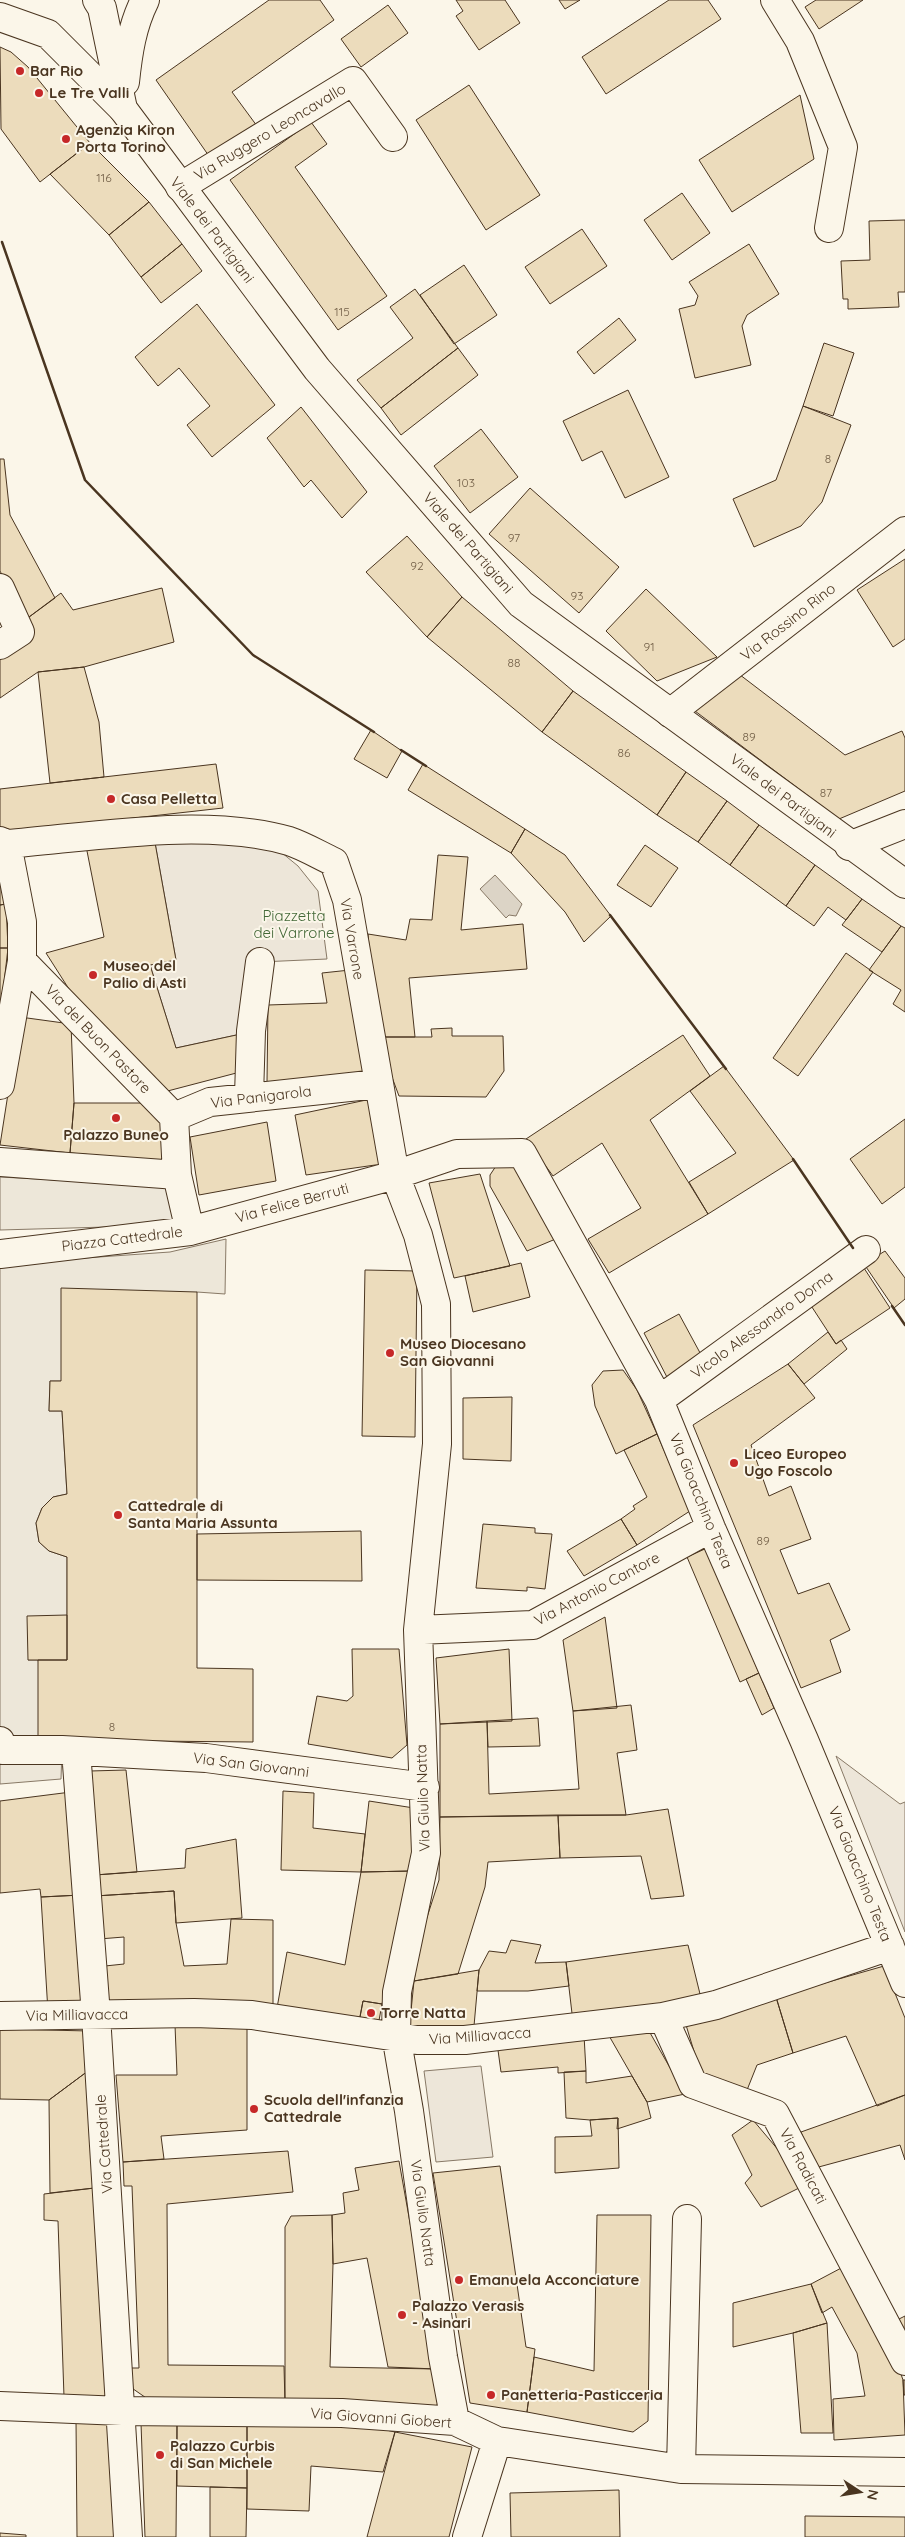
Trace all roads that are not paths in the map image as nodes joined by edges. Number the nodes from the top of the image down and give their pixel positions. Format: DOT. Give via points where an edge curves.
graph roads {
  1 [pos="97,0"];
  2 [pos="145,0"];
  3 [pos="776,0"];
  4 [pos="0,18"];
  5 [pos="123,108"];
  6 [pos="393,137"];
  7 [pos="180,187"];
  8 [pos="829,228"];
  9 [pos="905,531"];
  10 [pos="0,588"];
  11 [pos="0,645"];
  12 [pos="670,713"];
  13 [pos="905,824"];
  14 [pos="4,843"];
  15 [pos="849,846"];
  16 [pos="905,884"];
  17 [pos="22,961"];
  18 [pos="260,962"];
  19 [pos="378,1084"];
  20 [pos="0,1085"];
  21 [pos="249,1096"];
  22 [pos="174,1117"];
  23 [pos="0,1162"];
  24 [pos="177,1175"];
  25 [pos="395,1175"];
  26 [pos="190,1232"];
  27 [pos="866,1250"];
  28 [pos="0,1254"];
  29 [pos="659,1400"];
  30 [pos="711,1528"];
  31 [pos="418,1630"];
  32 [pos="0,1741"];
  33 [pos="76,1751"];
  34 [pos="425,1787"];
  35 [pos="890,1946"];
  36 [pos="905,1983"];
  37 [pos="96,2015"];
  38 [pos="0,2016"];
  39 [pos="663,2016"];
  40 [pos="396,2035"];
  41 [pos="687,2219"];
  42 [pos="905,2361"];
  43 [pos="0,2406"];
  44 [pos="122,2411"];
  45 [pos="455,2421"];
  46 [pos="497,2441"];
  47 [pos="681,2470"];
  48 [pos="905,2472"];
  49 [pos="128,2537"];
  50 [pos="467,2537"];
  1 -- 5 [label="street, Viale dei Partigiani" via="102,8"];
  2 -- 5 [label="street" via="136,18 129,48"];
  3 -- 8 [label="street" via="800,41 843,147"];
  4 -- 5 [label="street" via="48,34"];
  5 -- 7 [label="street, Viale dei Partigiani"];
  6 -- 7 [label="street, Via Ruggero Leoncavallo" via="353,81"];
  7 -- 12 [label="street, Viale dei Partigiani" via="317,369 521,604"];
  9 -- 12 [label="street, Via Rossino Rino"];
  10 -- 11 [label="street" via="20,632"];
  12 -- 15 [label="street, Viale dei Partigiani"];
  13 -- 15 [label="street"];
  14 -- 17 [label="street" via="22,922"];
  14 -- 19 [label="street, Via Varrone" via="166,831 235,832 289,841 334,862 347,900"];
  15 -- 16 [label="street, Viale dei Partigiani"];
  17 -- 20 [label="street"];
  17 -- 22 [label="street, Via del Buon Pastore"];
  18 -- 21 [label="street" via="251,1030"];
  19 -- 21 [label="street, Via Panigarola"];
  19 -- 25 [label="street, Via Varrone"];
  21 -- 22 [label="street, Via Panigarola" via="210,1102"];
  22 -- 24 [label="street"];
  23 -- 24 [label="street"];
  24 -- 26 [label="street, Piazza Cattedrale"];
  25 -- 26 [label="street, Via Felice Berruti"];
  25 -- 29 [label="street, Via Gioacchino Testa" via="457,1154 522,1153"];
  25 -- 31 [label="street, Via Giulio Natta" via="418,1236 436,1304 437,1444"];
  26 -- 28 [label="street, Piazza Cattedrale"];
  27 -- 29 [label="street, Vicolo Alessandro Dorna"];
  29 -- 30 [label="street, Via Gioacchino Testa"];
  30 -- 31 [label="street, Via Antonio Cantore" via="533,1625"];
  30 -- 35 [label="street, Via Gioacchino Testa" via="808,1748"];
  31 -- 34 [label="street, Via Giulio Natta"];
  32 -- 33 [label="street" via="2,1750"];
  33 -- 34 [label="street, Via San Giovanni" via="206,1758"];
  33 -- 37 [label="street, Via Cattedrale"];
  34 -- 40 [label="street, Via Giulio Natta" via="426,1853 397,1992"];
  35 -- 36 [label="street, Via Gioacchino Testa"];
  35 -- 39 [label="street, Via Milliavacca" via="716,2005"];
  37 -- 38 [label="street, Via Milliavacca"];
  37 -- 40 [label="street, Via Milliavacca" via="252,2015"];
  37 -- 44 [label="street, Via Cattedrale"];
  39 -- 40 [label="street, Via Milliavacca" via="465,2040 417,2040"];
  39 -- 42 [label="street, Via Radicati" via="693,2084 775,2114"];
  40 -- 45 [label="street, Via Giulio Natta"];
  41 -- 47 [label="street"];
  43 -- 44 [label="street, Via Giovanni Giobert"];
  44 -- 45 [label="street, Via Giovanni Giobert" via="342,2413"];
  44 -- 49 [label="street, Via Cattedrale"];
  45 -- 46 [label="street, Via Giovanni Giobert"];
  46 -- 47 [label="street, Via Giovanni Giobert"];
  46 -- 50 [label="street"];
  47 -- 48 [label="street, Via Giovanni Giobert"];
}
